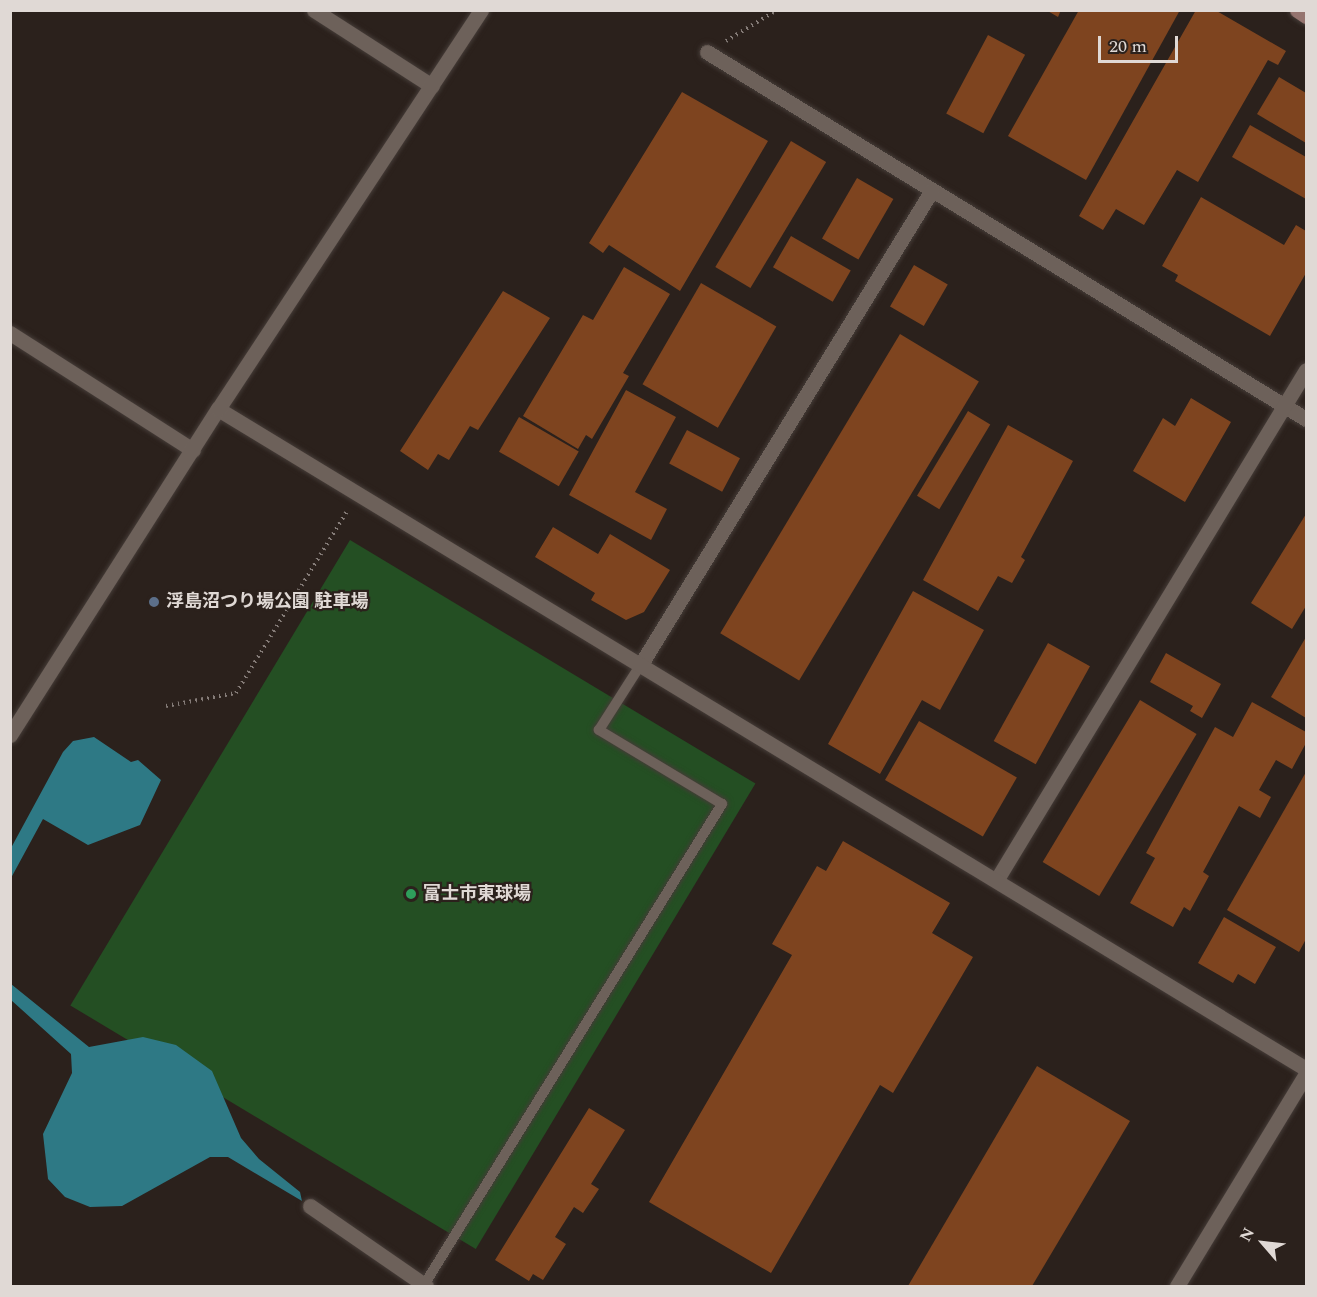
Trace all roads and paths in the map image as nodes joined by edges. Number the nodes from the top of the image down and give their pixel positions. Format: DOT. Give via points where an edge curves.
graph roads {
  1 [pos="314,10"];
  2 [pos="481,10"];
  3 [pos="777,10"];
  4 [pos="1297,10"];
  5 [pos="1306,16"];
  6 [pos="707,52"];
  7 [pos="432,86"];
  8 [pos="932,190"];
  9 [pos="10,333"];
  10 [pos="1306,370"];
  11 [pos="1285,405"];
  12 [pos="218,409"];
  13 [pos="1306,419"];
  14 [pos="193,450"];
  15 [pos="357,493"];
  16 [pos="641,664"];
  17 [pos="166,706"];
  18 [pos="10,735"];
  19 [pos="997,879"];
  20 [pos="1306,1069"];
  21 [pos="1306,1074"];
  22 [pos="310,1206"];
  23 [pos="425,1286"];
  24 [pos="1177,1287"];
  1 -- 7 [label="street"];
  2 -- 7 [label="street"];
  3 -- 6 [label="path"];
  4 -- 5 [label="main road"];
  6 -- 8 [label="street"];
  7 -- 12 [label="street"];
  8 -- 11 [label="street"];
  8 -- 16 [label="street"];
  9 -- 14 [label="street"];
  10 -- 11 [label="street"];
  11 -- 13 [label="street"];
  11 -- 19 [label="street"];
  12 -- 14 [label="street"];
  12 -- 15 [label="street"];
  14 -- 18 [label="street"];
  15 -- 16 [label="street"];
  15 -- 17 [label="path" via="236,693"];
  16 -- 19 [label="street"];
  16 -- 23 [label="lane" via="599,730 722,804"];
  19 -- 20 [label="street"];
  21 -- 24 [label="street"];
  22 -- 23 [label="street"];
}
